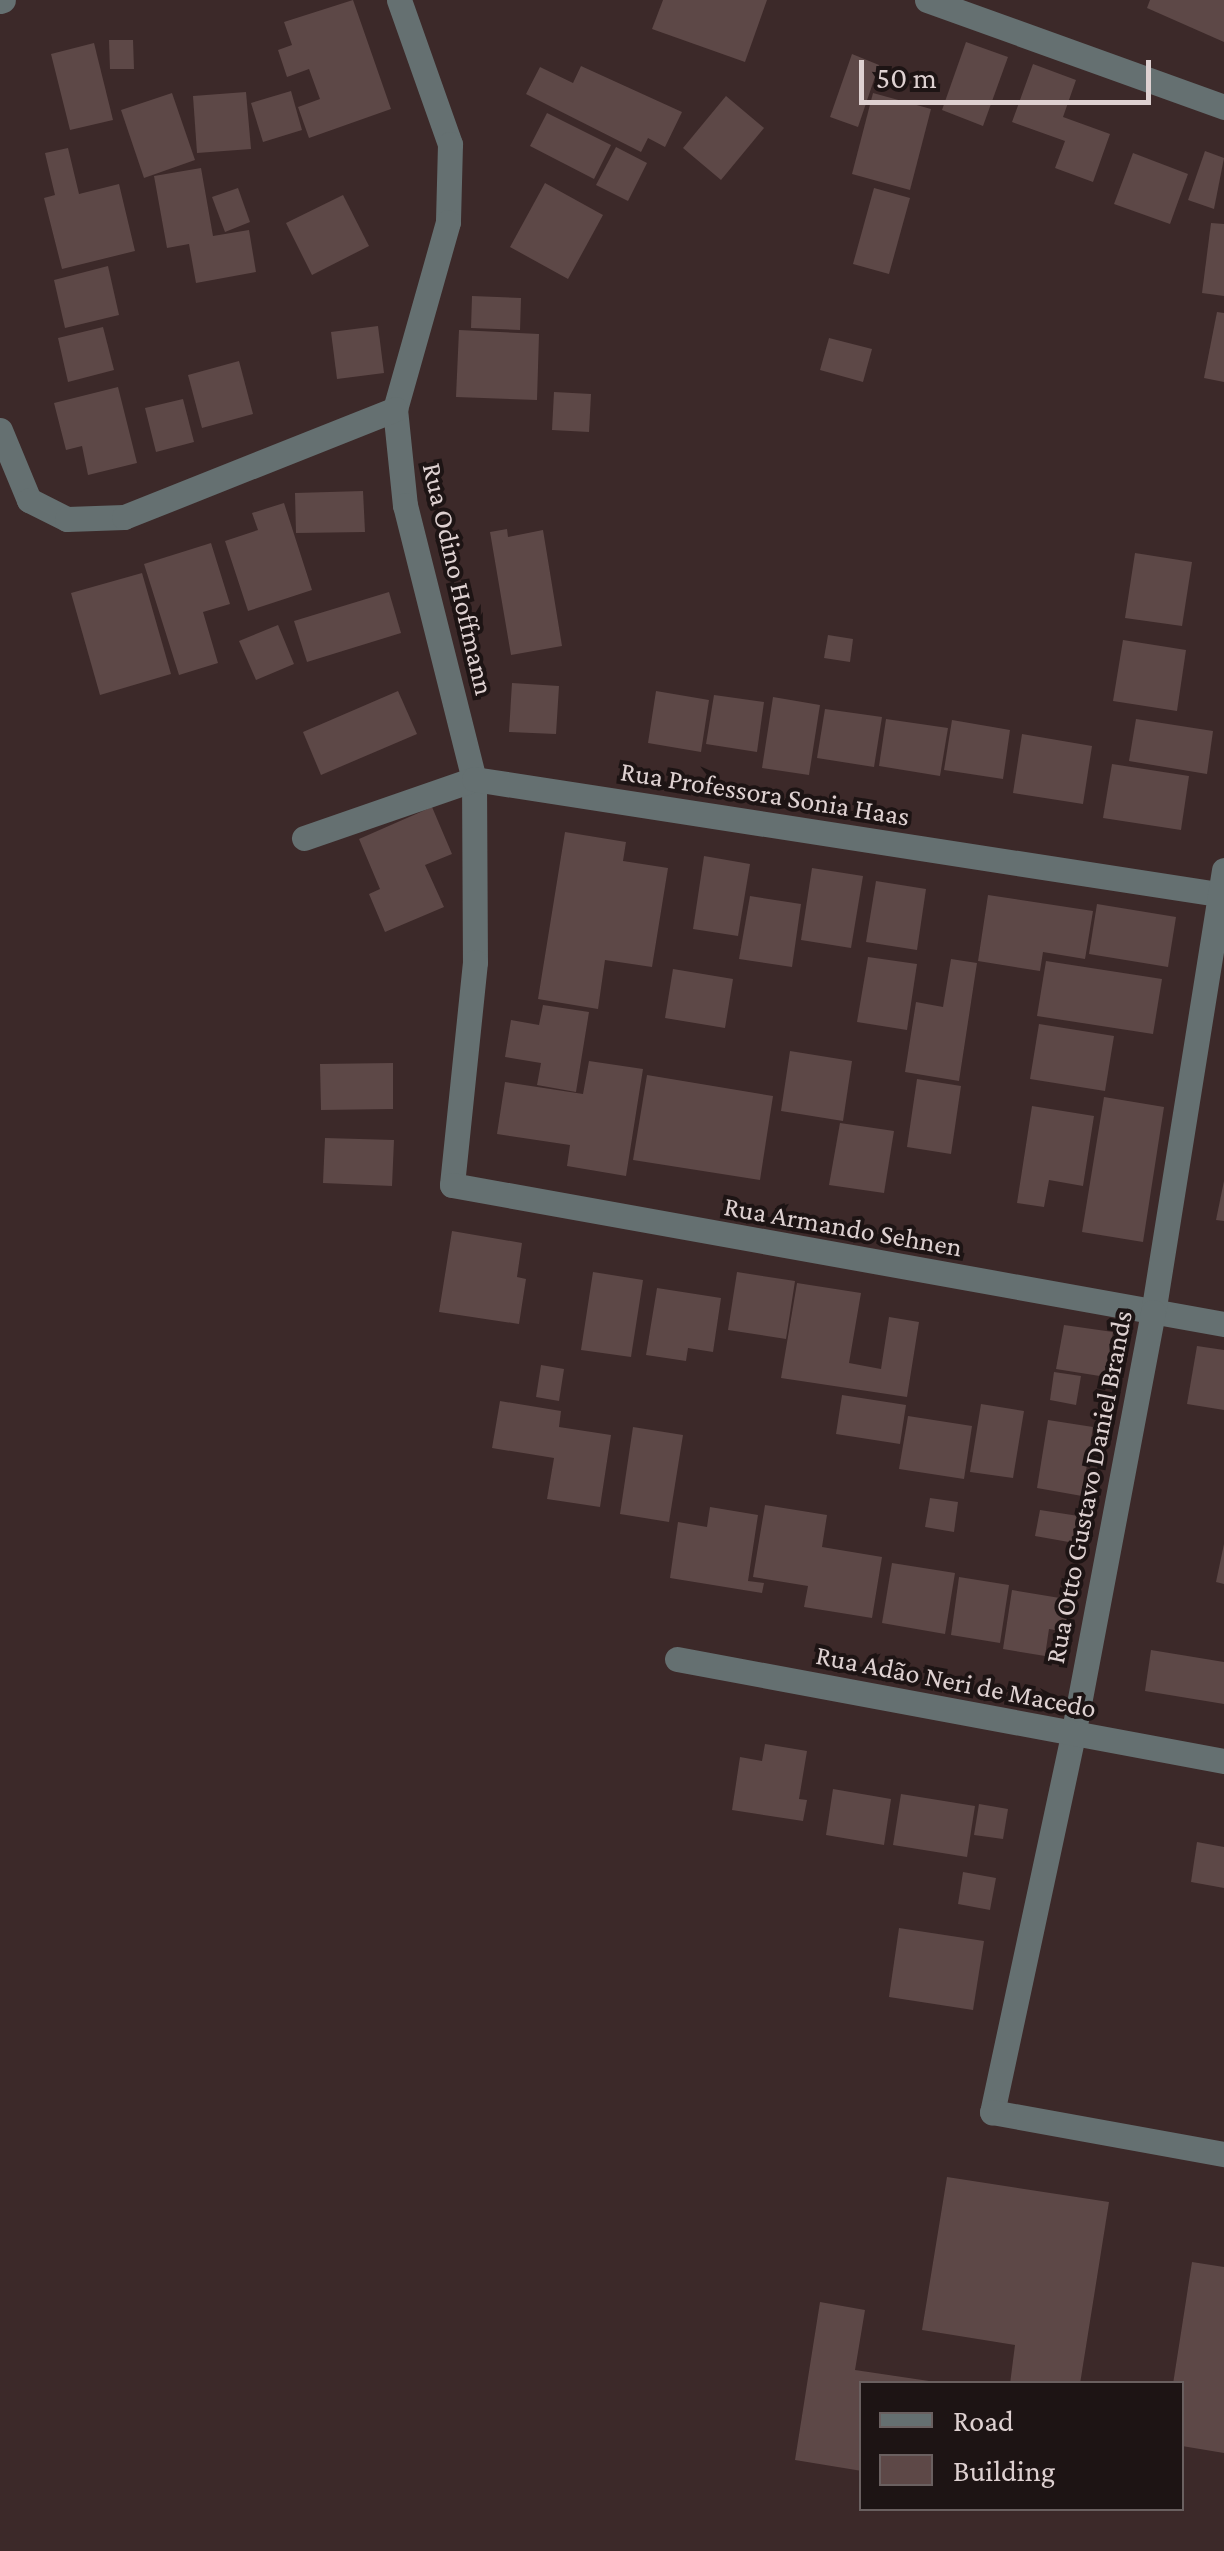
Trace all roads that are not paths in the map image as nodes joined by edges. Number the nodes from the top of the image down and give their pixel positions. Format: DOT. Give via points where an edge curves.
graph roads {
  1 [pos="398,0"];
  2 [pos="927,0"];
  3 [pos="1224,108"];
  4 [pos="395,410"];
  5 [pos="0,430"];
  6 [pos="474,779"];
  7 [pos="304,838"];
  8 [pos="1222,886"];
  9 [pos="452,1185"];
  10 [pos="1153,1312"];
  11 [pos="1224,1324"];
  12 [pos="677,1659"];
  13 [pos="1073,1736"];
  14 [pos="1224,1761"];
  15 [pos="1224,2154"];
  1 -- 4 [label="street, Rua Odino Hoffmann" via="450,144 448,222"];
  2 -- 3 [label="street"];
  4 -- 5 [label="street" via="124,518 67,519 29,500"];
  4 -- 6 [label="street, Rua Odino Hoffmann" via="404,505"];
  6 -- 7 [label="street, Rua Professora Sonia Haas"];
  6 -- 8 [label="street, Rua Professora Sonia Haas"];
  6 -- 9 [label="street, Rua Odino Hoffmann" via="475,962"];
  8 -- 10 [label="street, Rua Otto Gustavo Daniel Brands"];
  9 -- 10 [label="street, Rua Armando Sehnen"];
  10 -- 11 [label="street, Rua Armando Sehnen"];
  10 -- 13 [label="street, Rua Otto Gustavo Daniel Brands"];
  12 -- 13 [label="street, Rua Adão Neri de Macedo"];
  13 -- 14 [label="street, Rua Adão Neri de Macedo"];
  13 -- 15 [label="street, Rua Otto Gustavo Daniel Brands" via="992,2112"];
}
